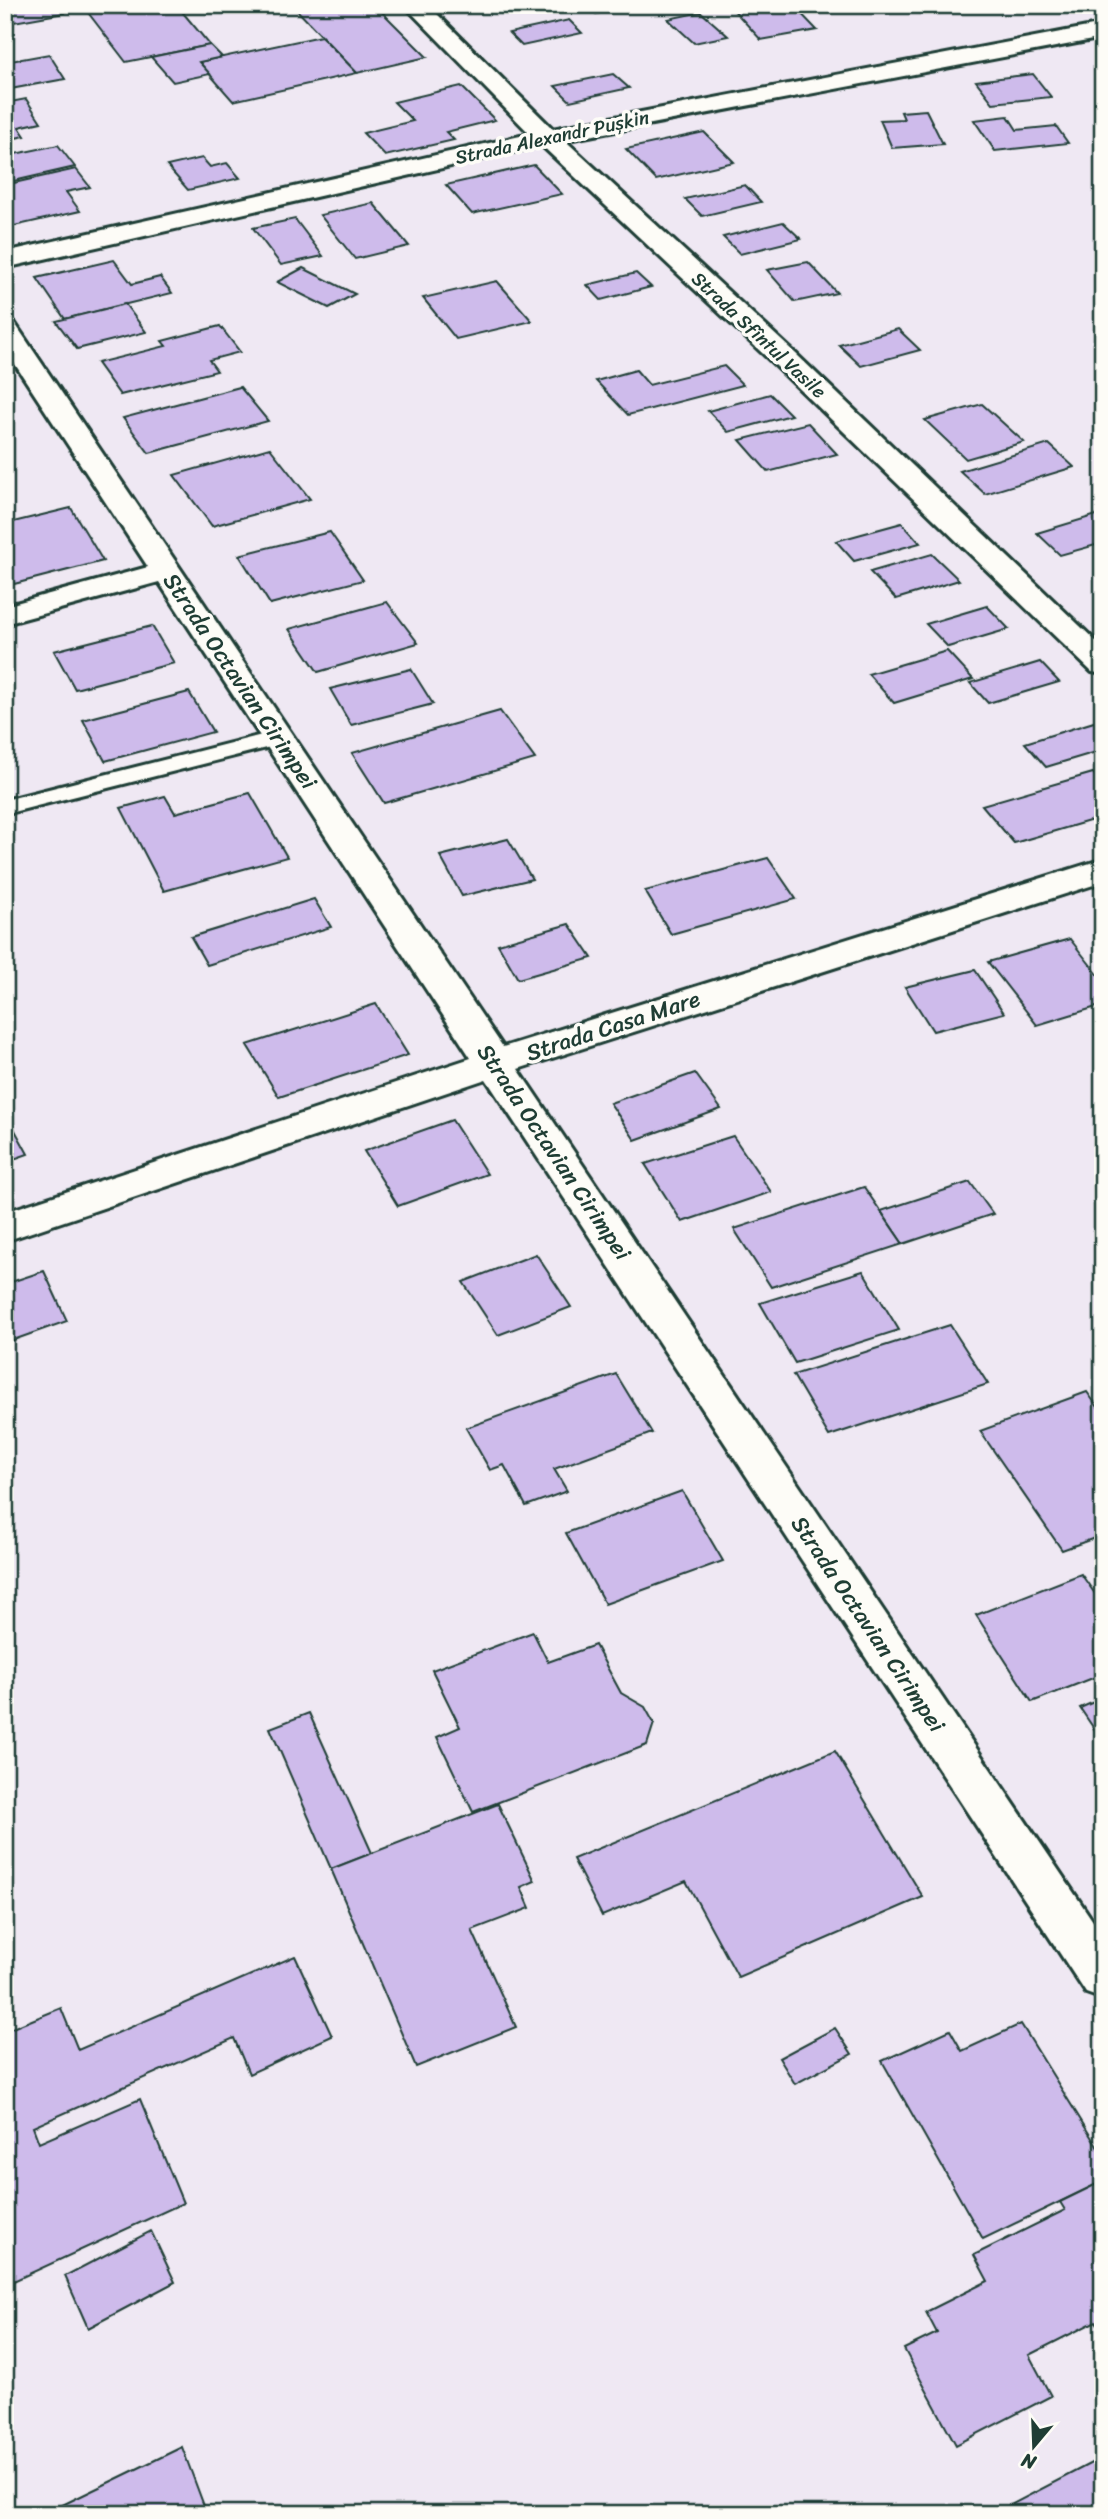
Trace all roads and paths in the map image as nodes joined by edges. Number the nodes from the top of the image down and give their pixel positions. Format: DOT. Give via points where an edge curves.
graph roads {
  1 [pos="415,5"];
  2 [pos="1103,31"];
  3 [pos="547,136"];
  4 [pos="5,260"];
  5 [pos="5,328"];
  6 [pos="166,571"];
  7 [pos="5,615"];
  8 [pos="1103,665"];
  9 [pos="278,738"];
  10 [pos="5,807"];
  11 [pos="1103,870"];
  12 [pos="495,1063"];
  13 [pos="5,1227"];
  14 [pos="1103,1977"];
  1 -- 3 [label="street, Strada Sfîntul Vasile"];
  2 -- 3 [label="street, Strada Alexandr Pușkin"];
  3 -- 4 [label="street, Strada Alexandr Pușkin"];
  3 -- 8 [label="street, Strada Sfîntul Vasile"];
  5 -- 6 [label="street, Strada Octavian Cirimpei"];
  6 -- 7 [label="street"];
  6 -- 9 [label="street, Strada Octavian Cirimpei"];
  9 -- 10 [label="lane"];
  9 -- 12 [label="street, Strada Octavian Cirimpei"];
  11 -- 12 [label="street, Strada Casa Mare"];
  12 -- 13 [label="street, Strada Casa Mare"];
  12 -- 14 [label="street, Strada Octavian Cirimpei"];
}
